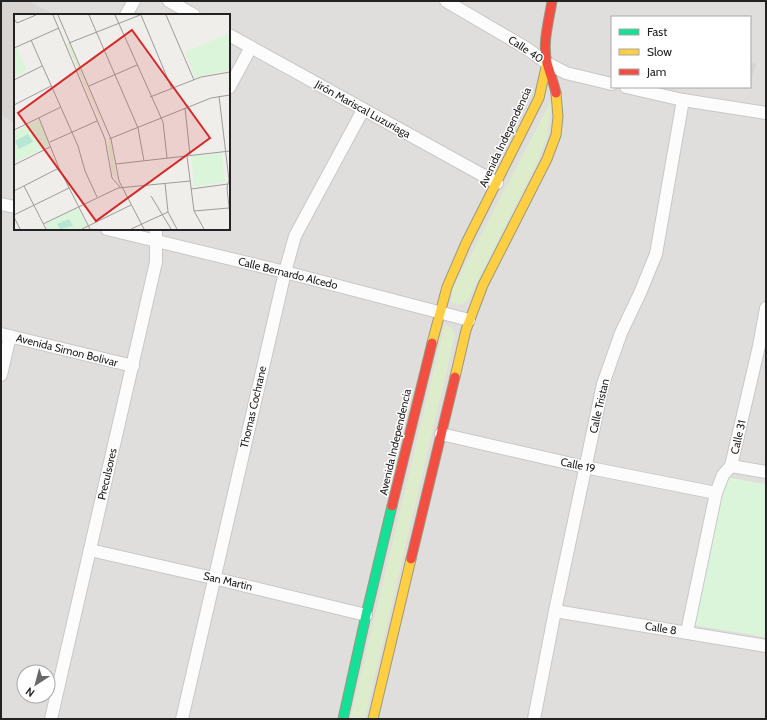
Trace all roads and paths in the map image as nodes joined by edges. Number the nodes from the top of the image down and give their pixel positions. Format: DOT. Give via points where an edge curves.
graph roads {
  1 [pos="134,1"];
  2 [pos="169,1"];
  3 [pos="446,1"];
  4 [pos="552,1"];
  5 [pos="127,14"];
  6 [pos="192,14"];
  7 [pos="230,36"];
  8 [pos="251,47"];
  9 [pos="547,63"];
  10 [pos="611,84"];
  11 [pos="230,86"];
  12 [pos="630,88"];
  13 [pos="683,100"];
  14 [pos="363,110"];
  15 [pos="766,113"];
  16 [pos="497,183"];
  17 [pos="1,204"];
  18 [pos="14,207"];
  19 [pos="115,230"];
  20 [pos="156,235"];
  21 [pos="285,272"];
  22 [pos="766,308"];
  23 [pos="439,313"];
  24 [pos="469,320"];
  25 [pos="6,335"];
  26 [pos="762,347"];
  27 [pos="133,366"];
  28 [pos="1,375"];
  29 [pos="441,434"];
  30 [pos="731,466"];
  31 [pos="585,467"];
  32 [pos="766,472"];
  33 [pos="716,493"];
  34 [pos="90,550"];
  35 [pos="213,578"];
  36 [pos="555,611"];
  37 [pos="366,615"];
  38 [pos="687,632"];
  39 [pos="766,646"];
  40 [pos="51,719"];
  41 [pos="182,719"];
  42 [pos="343,719"];
  43 [pos="373,719"];
  44 [pos="534,719"];
  1 -- 5 [label="street"];
  2 -- 6 [label="street"];
  3 -- 9 [label="street, Calle 40"];
  4 -- 9 [label="street" via="544,48"];
  7 -- 8 [label="street, Jirón Mariscal Luzuriaga"];
  8 -- 11 [label="street"];
  8 -- 14 [label="street, Jirón Mariscal Luzuriaga"];
  9 -- 10 [label="street, Calle 40" via="566,73"];
  9 -- 16 [label="street, Avenida Independencia" via="539,98"];
  9 -- 24 [label="street" via="557,98 556,135 547,159 483,285"];
  12 -- 13 [label="street"];
  13 -- 15 [label="street"];
  13 -- 31 [label="street, Calle Tristan" via="656,254 621,333 603,384"];
  14 -- 16 [label="street, Jirón Mariscal Luzuriaga"];
  14 -- 21 [label="street, Thomas Cochrane" via="295,236"];
  16 -- 23 [label="street, Avenida Independencia" via="466,243"];
  17 -- 18 [label="street"];
  19 -- 20 [label="street, Calle Bernardo Alcedo"];
  20 -- 21 [label="street, Calle Bernardo Alcedo"];
  20 -- 27 [label="street, Preculsores" via="156,262"];
  21 -- 23 [label="street, Calle Bernardo Alcedo"];
  21 -- 35 [label="street, Thomas Cochrane"];
  22 -- 26 [label="street, Calle 31"];
  23 -- 24 [label="street, Calle Bernardo Alcedo"];
  23 -- 37 [label="street, Avenida Independencia"];
  24 -- 29 [label="street"];
  25 -- 27 [label="street, Avenida Simon Bolivar"];
  25 -- 28 [label="street"];
  26 -- 30 [label="street, Calle 31"];
  27 -- 34 [label="street, Preculsores"];
  29 -- 31 [label="street, Calle 19"];
  29 -- 43 [label="street"];
  30 -- 32 [label="street"];
  30 -- 33 [label="street, Calle 31" via="723,475"];
  31 -- 33 [label="street, Calle 19"];
  31 -- 36 [label="street, Calle Tristan"];
  33 -- 38 [label="street, Calle 31"];
  34 -- 35 [label="street, San Martin"];
  34 -- 40 [label="street, Preculsores"];
  35 -- 37 [label="street, San Martin"];
  35 -- 41 [label="street, Thomas Cochrane"];
  36 -- 38 [label="street, Calle 8"];
  36 -- 44 [label="street, Calle Tristan"];
  37 -- 42 [label="street, Avenida Independencia"];
  38 -- 39 [label="street, Calle 8"];
}
